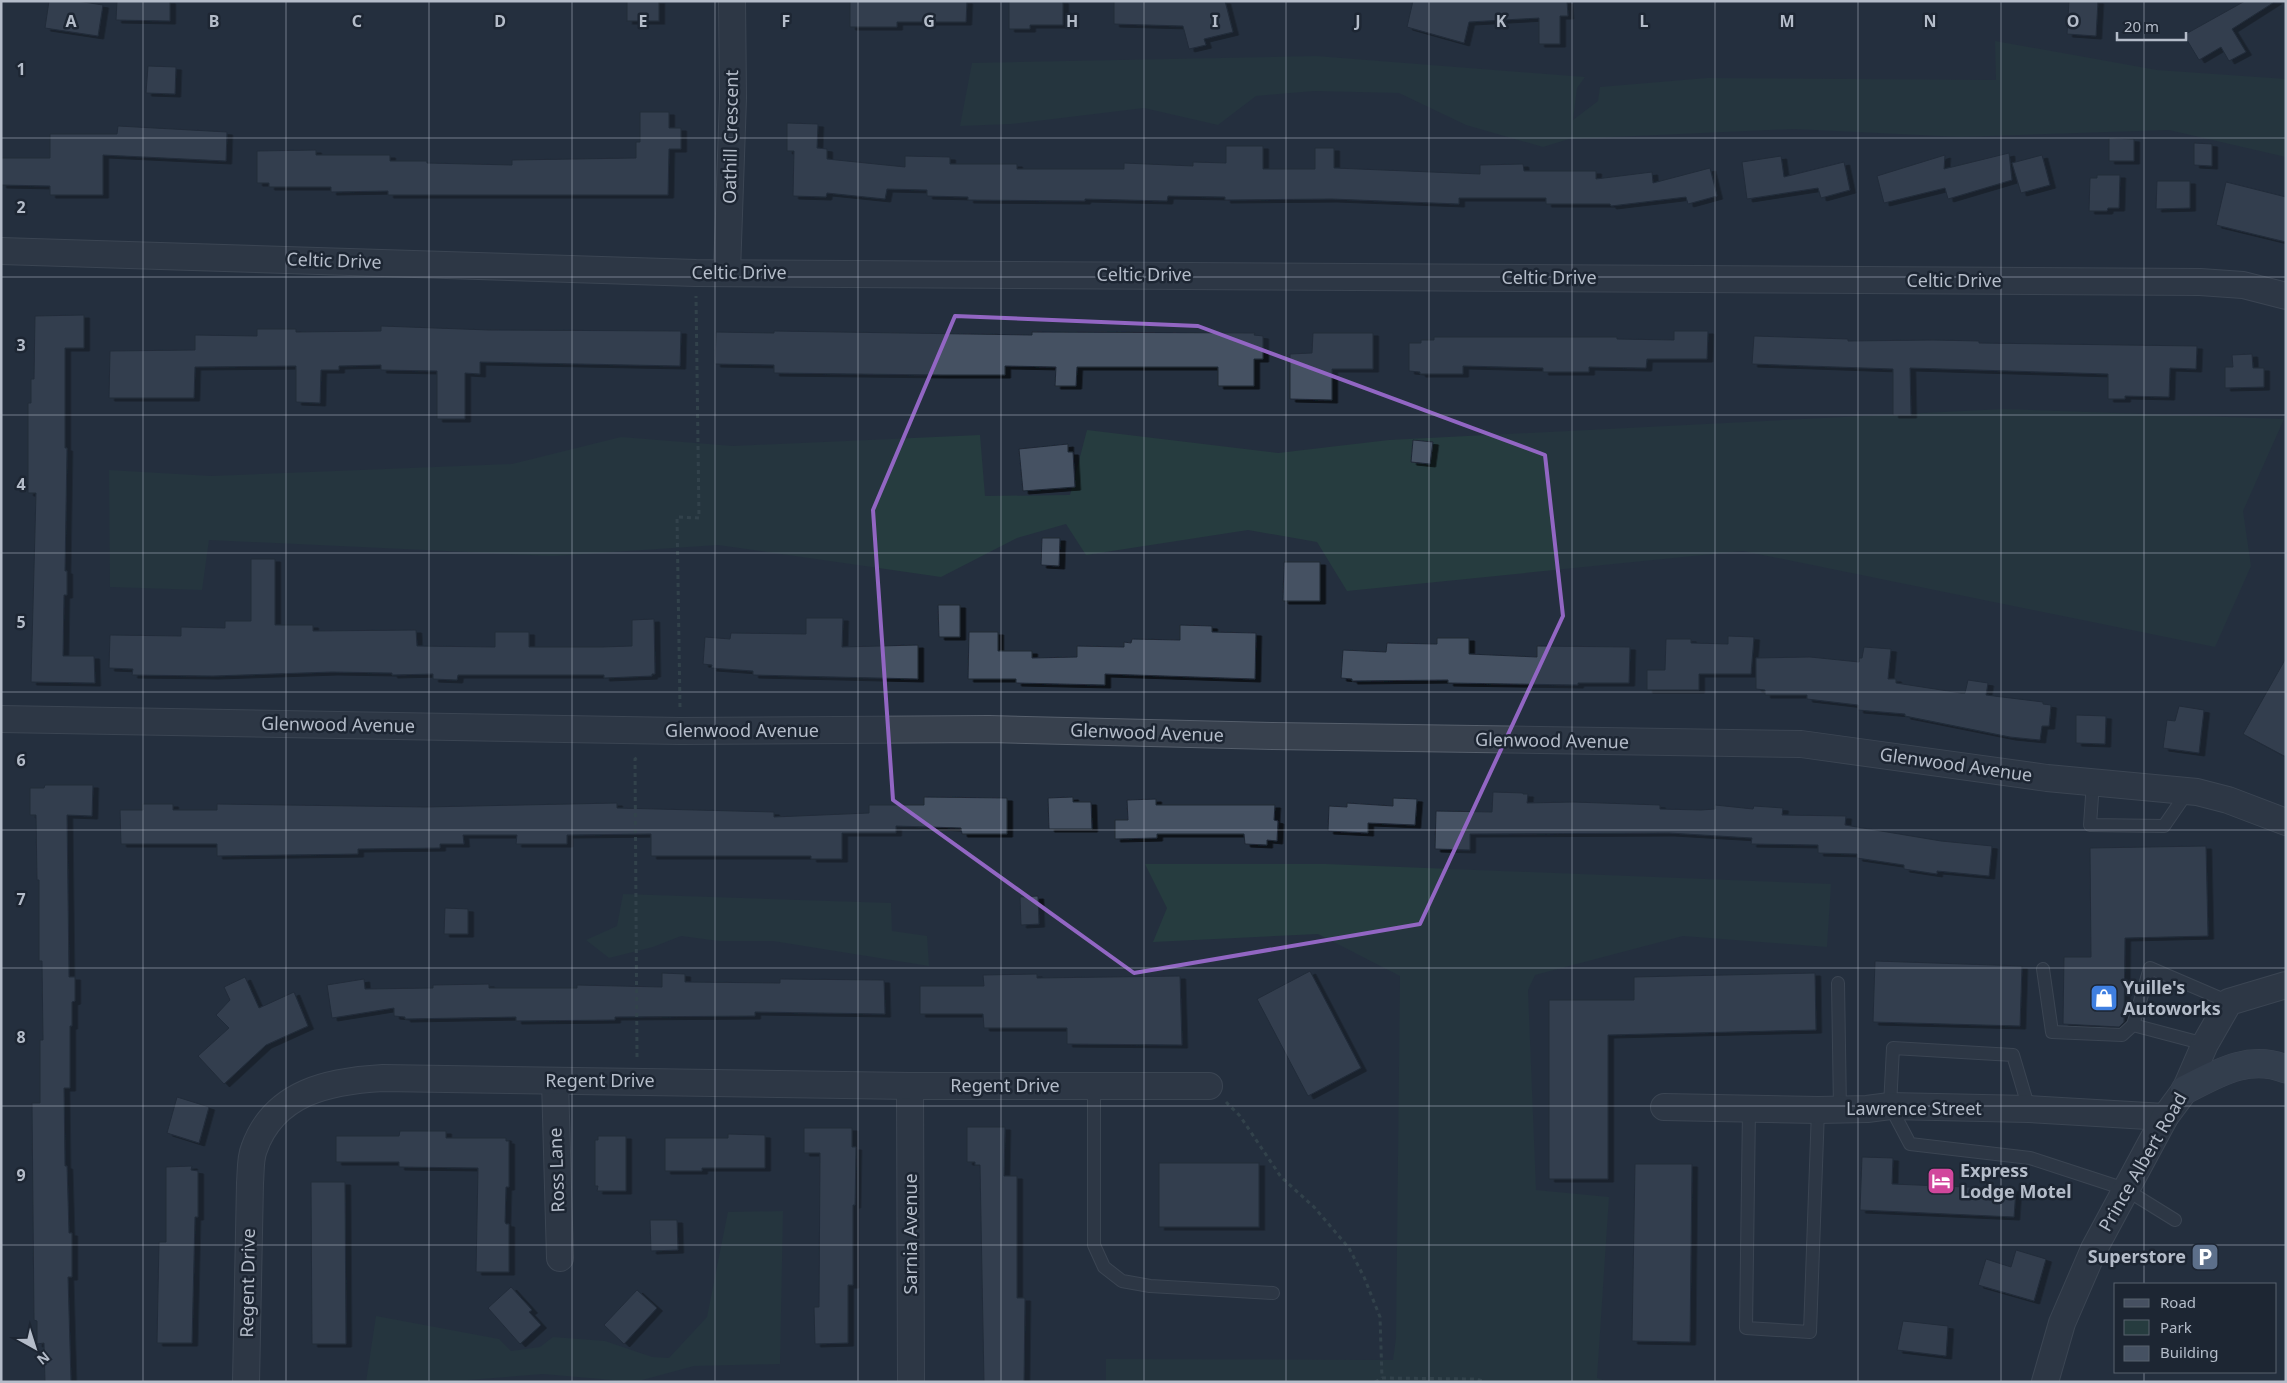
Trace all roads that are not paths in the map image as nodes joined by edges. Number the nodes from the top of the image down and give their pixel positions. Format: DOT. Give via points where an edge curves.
graph roads {
  1 [pos="732,1"];
  2 [pos="1,250"];
  3 [pos="727,272"];
  4 [pos="2286,296"];
  5 [pos="1,719"];
  6 [pos="2093,782"];
  7 [pos="2188,791"];
  8 [pos="2286,822"];
  9 [pos="2043,969"];
  10 [pos="1838,983"];
  11 [pos="2286,985"];
  12 [pos="2229,1002"];
  13 [pos="2133,1025"];
  14 [pos="2205,1044"];
  15 [pos="2286,1069"];
  16 [pos="554,1081"];
  17 [pos="910,1086"];
  18 [pos="1094,1086"];
  19 [pos="1209,1086"];
  20 [pos="2185,1090"];
  21 [pos="1890,1106"];
  22 [pos="1664,1107"];
  23 [pos="1749,1109"];
  24 [pos="2029,1109"];
  25 [pos="1829,1110"];
  26 [pos="2165,1118"];
  27 [pos="2125,1189"];
  28 [pos="2175,1220"];
  29 [pos="560,1258"];
  30 [pos="1273,1293"];
  31 [pos="246,1382"];
  32 [pos="911,1382"];
  33 [pos="2045,1382"];
  1 -- 3 [label="street, Oathill Crescent" via="733,98"];
  2 -- 3 [label="street, Celtic Drive"];
  3 -- 4 [label="street, Celtic Drive" via="2200,282 2243,285"];
  5 -- 6 [label="street, Glenwood Avenue" via="680,731 989,729 1801,744"];
  6 -- 7 [label="street, Glenwood Avenue"];
  6 -- 7 [label="lane" via="2090,825 2164,826"];
  7 -- 8 [label="street, Glenwood Avenue" via="2228,800"];
  9 -- 13 [label="lane" via="2052,1032 2122,1035"];
  10 -- 25 [label="lane"];
  11 -- 12 [label="street"];
  12 -- 13 [label="lane" via="2150,968"];
  12 -- 14 [label="street, Prince Albert Road"];
  13 -- 14 [label="lane"];
  14 -- 20 [label="street, Prince Albert Road"];
  15 -- 20 [label="main road" via="2274,1064 2250,1062"];
  16 -- 17 [label="street, Regent Drive"];
  16 -- 29 [label="street, Ross Lane"];
  16 -- 31 [label="street, Regent Drive" via="352,1080 306,1093 284,1106 267,1122 253,1150 250,1183"];
  17 -- 18 [label="street, Regent Drive"];
  17 -- 32 [label="street, Sarnia Avenue"];
  18 -- 19 [label="street, Regent Drive"];
  18 -- 30 [label="lane" via="1094,1245 1104,1267 1122,1281 1150,1286"];
  20 -- 26 [label="street, Prince Albert Road"];
  21 -- 24 [label="street, Lawrence Street"];
  21 -- 24 [label="lane" via="1893,1048 2014,1055"];
  21 -- 25 [label="street, Lawrence Street"];
  21 -- 27 [label="lane" via="1910,1144 2030,1158"];
  22 -- 23 [label="street, Lawrence Street"];
  23 -- 25 [label="street, Lawrence Street"];
  23 -- 25 [label="lane" via="1746,1328 1810,1332"];
  24 -- 26 [label="street, Lawrence Street"];
  26 -- 27 [label="street, Prince Albert Road"];
  27 -- 28 [label="lane"];
  27 -- 33 [label="street, Prince Albert Road" via="2094,1249 2062,1323"];
}
